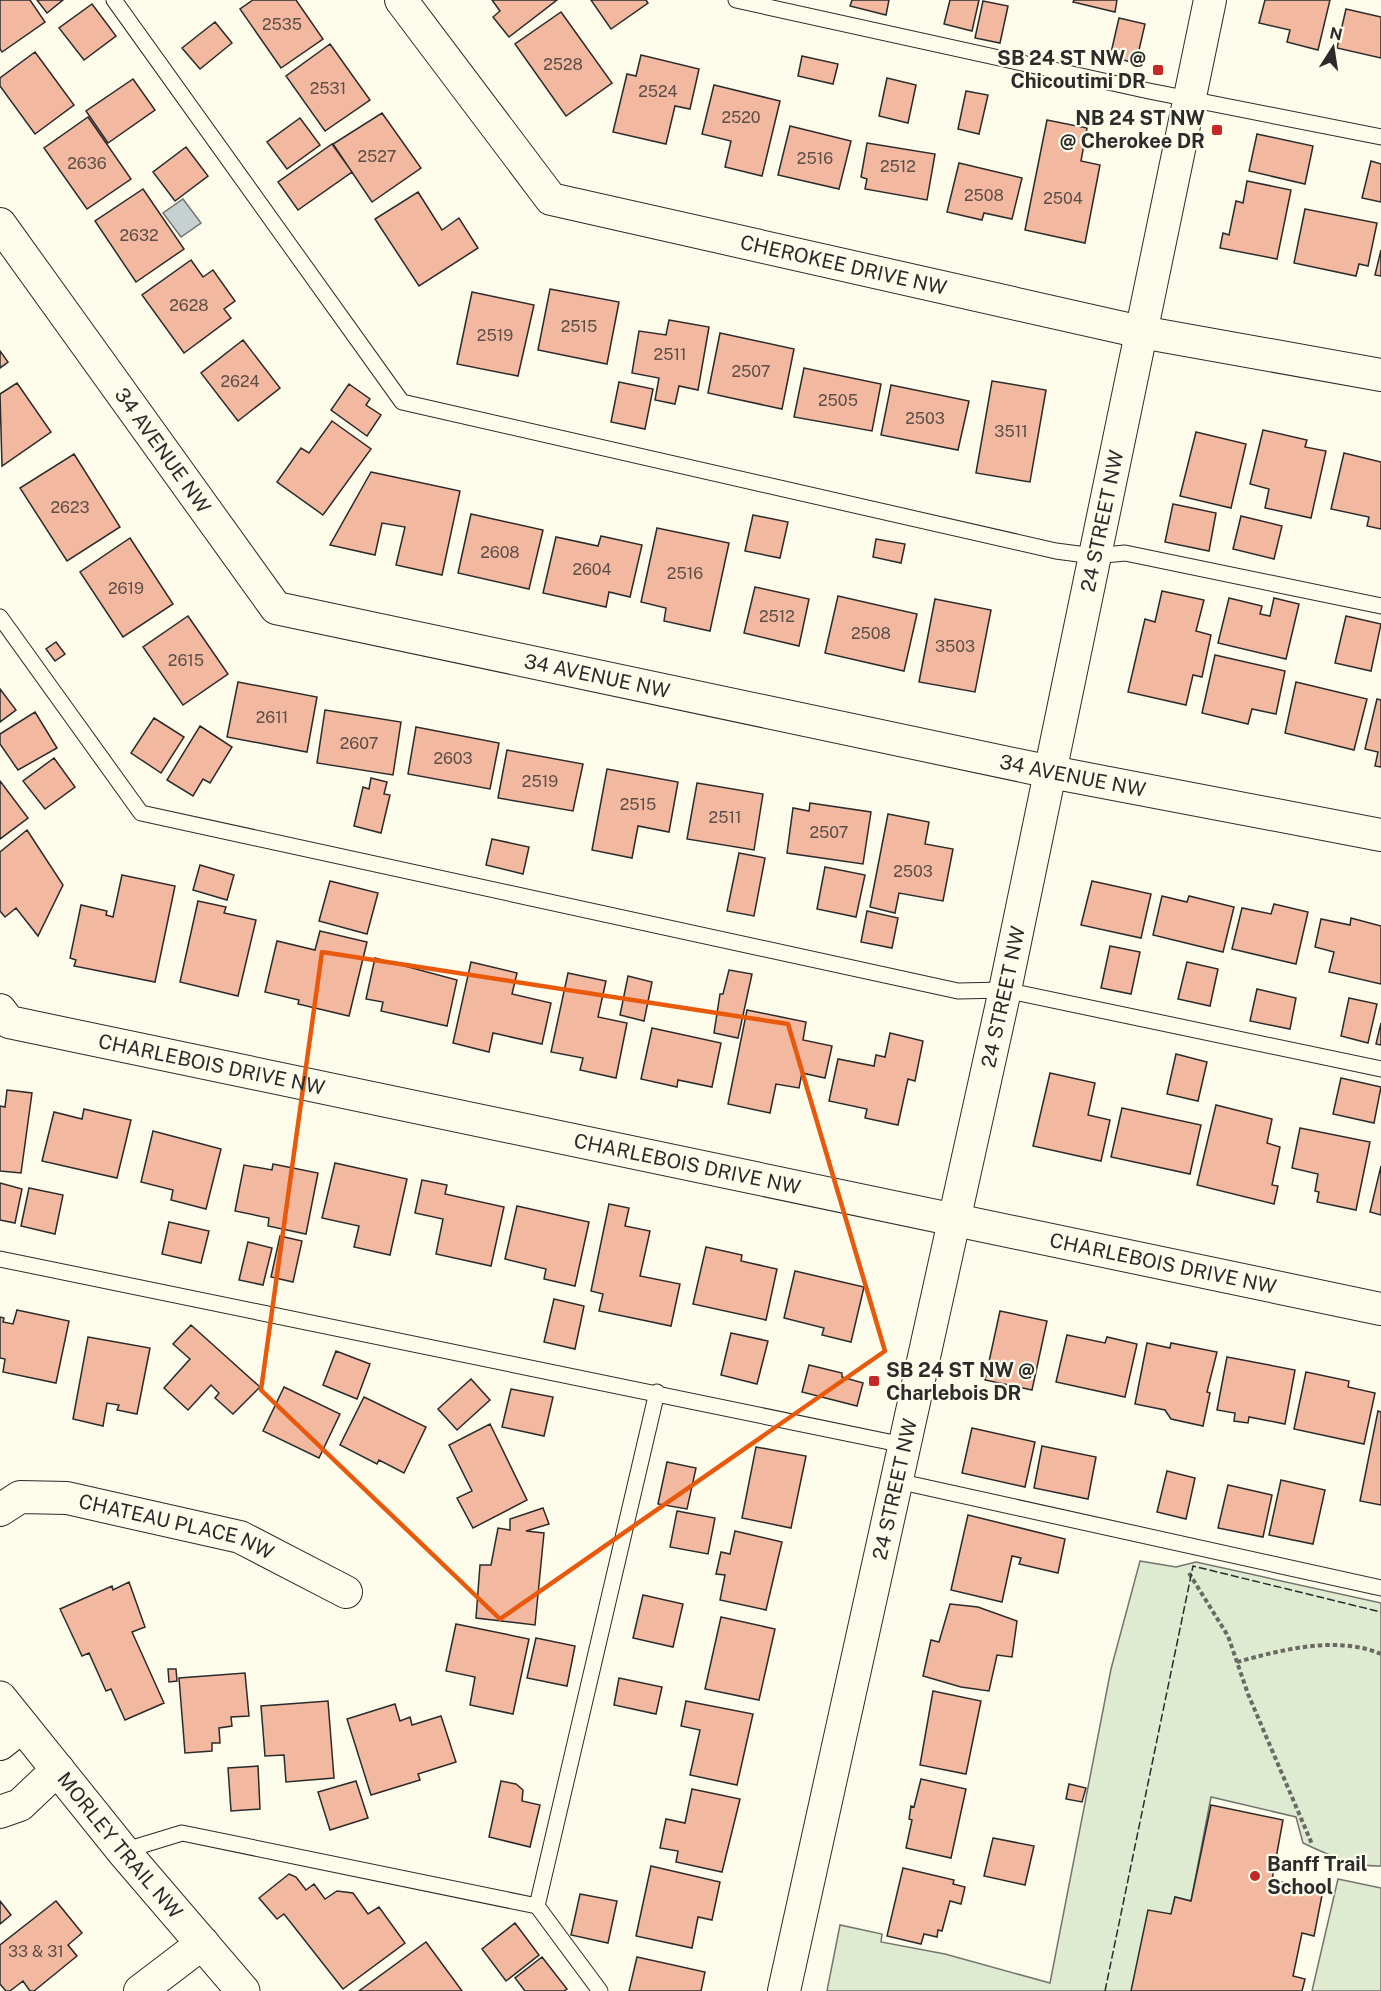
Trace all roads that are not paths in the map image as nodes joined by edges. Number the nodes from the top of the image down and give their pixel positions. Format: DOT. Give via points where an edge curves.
graph roads {
  1 [pos="114,0"];
  2 [pos="401,0"];
  3 [pos="736,0"];
  4 [pos="1210,0"];
  5 [pos="1189,100"];
  6 [pos="1381,137"];
  7 [pos="0,225"];
  8 [pos="1141,332"];
  9 [pos="1381,375"];
  10 [pos="1094,556"];
  11 [pos="1381,606"];
  12 [pos="0,616"];
  13 [pos="1051,772"];
  14 [pos="1381,835"];
  15 [pos="1005,990"];
  16 [pos="0,1010"];
  17 [pos="1381,1069"];
  18 [pos="953,1218"];
  19 [pos="0,1259"];
  20 [pos="1381,1309"];
  21 [pos="657,1392"];
  22 [pos="904,1445"];
  23 [pos="897,1481"];
  24 [pos="0,1510"];
  25 [pos="1381,1588"];
  26 [pos="346,1592"];
  27 [pos="0,1698"];
  28 [pos="11,1735"];
  29 [pos="58,1770"];
  30 [pos="0,1812"];
  31 [pos="123,1851"];
  32 [pos="537,1906"];
  33 [pos="203,1943"];
  34 [pos="140,1991"];
  35 [pos="243,1991"];
  36 [pos="600,1991"];
  37 [pos="784,1991"];
  1 -- 10 [label="lane" via="402,402 1056,551"];
  2 -- 8 [label="street, CHEROKEE DRIVE NW" via="551,199"];
  3 -- 5 [label="lane"];
  4 -- 5 [label="street, 24 STREET NW"];
  5 -- 6 [label="lane"];
  5 -- 8 [label="street, 24 STREET NW"];
  7 -- 13 [label="street, 34 AVENUE NW" via="276,608"];
  8 -- 9 [label="street, CHEROKEE DRIVE NW"];
  8 -- 10 [label="street, 24 STREET NW"];
  10 -- 11 [label="lane" via="1125,553"];
  10 -- 13 [label="street, 24 STREET NW"];
  12 -- 15 [label="lane" via="141,813 958,991"];
  13 -- 14 [label="street, 34 AVENUE NW"];
  13 -- 15 [label="street, 24 STREET NW"];
  15 -- 17 [label="lane"];
  15 -- 18 [label="street, 24 STREET NW"];
  16 -- 18 [label="street, CHARLEBOIS DRIVE NW" via="9,1022"];
  18 -- 20 [label="street, CHARLEBOIS DRIVE NW"];
  18 -- 22 [label="street, 24 STREET NW"];
  19 -- 21 [label="lane"];
  21 -- 22 [label="lane"];
  21 -- 32 [label="lane"];
  22 -- 23 [label="street, 24 STREET NW"];
  23 -- 25 [label="lane"];
  23 -- 37 [label="street, 24 STREET NW"];
  24 -- 26 [label="street, CHATEAU PLACE NW" via="20,1497 67,1498 240,1538"];
  27 -- 28 [label="street, MORLEY TRAIL NW"];
  28 -- 29 [label="street, MORLEY TRAIL NW"];
  29 -- 30 [label="street" via="20,1805"];
  29 -- 31 [label="street, MORLEY TRAIL NW"];
  31 -- 32 [label="lane" via="182,1833"];
  31 -- 33 [label="street, MORLEY TRAIL NW"];
  32 -- 36 [label="lane"];
  33 -- 34 [label="street"];
  33 -- 35 [label="street, MORLEY TRAIL NW"];
}
